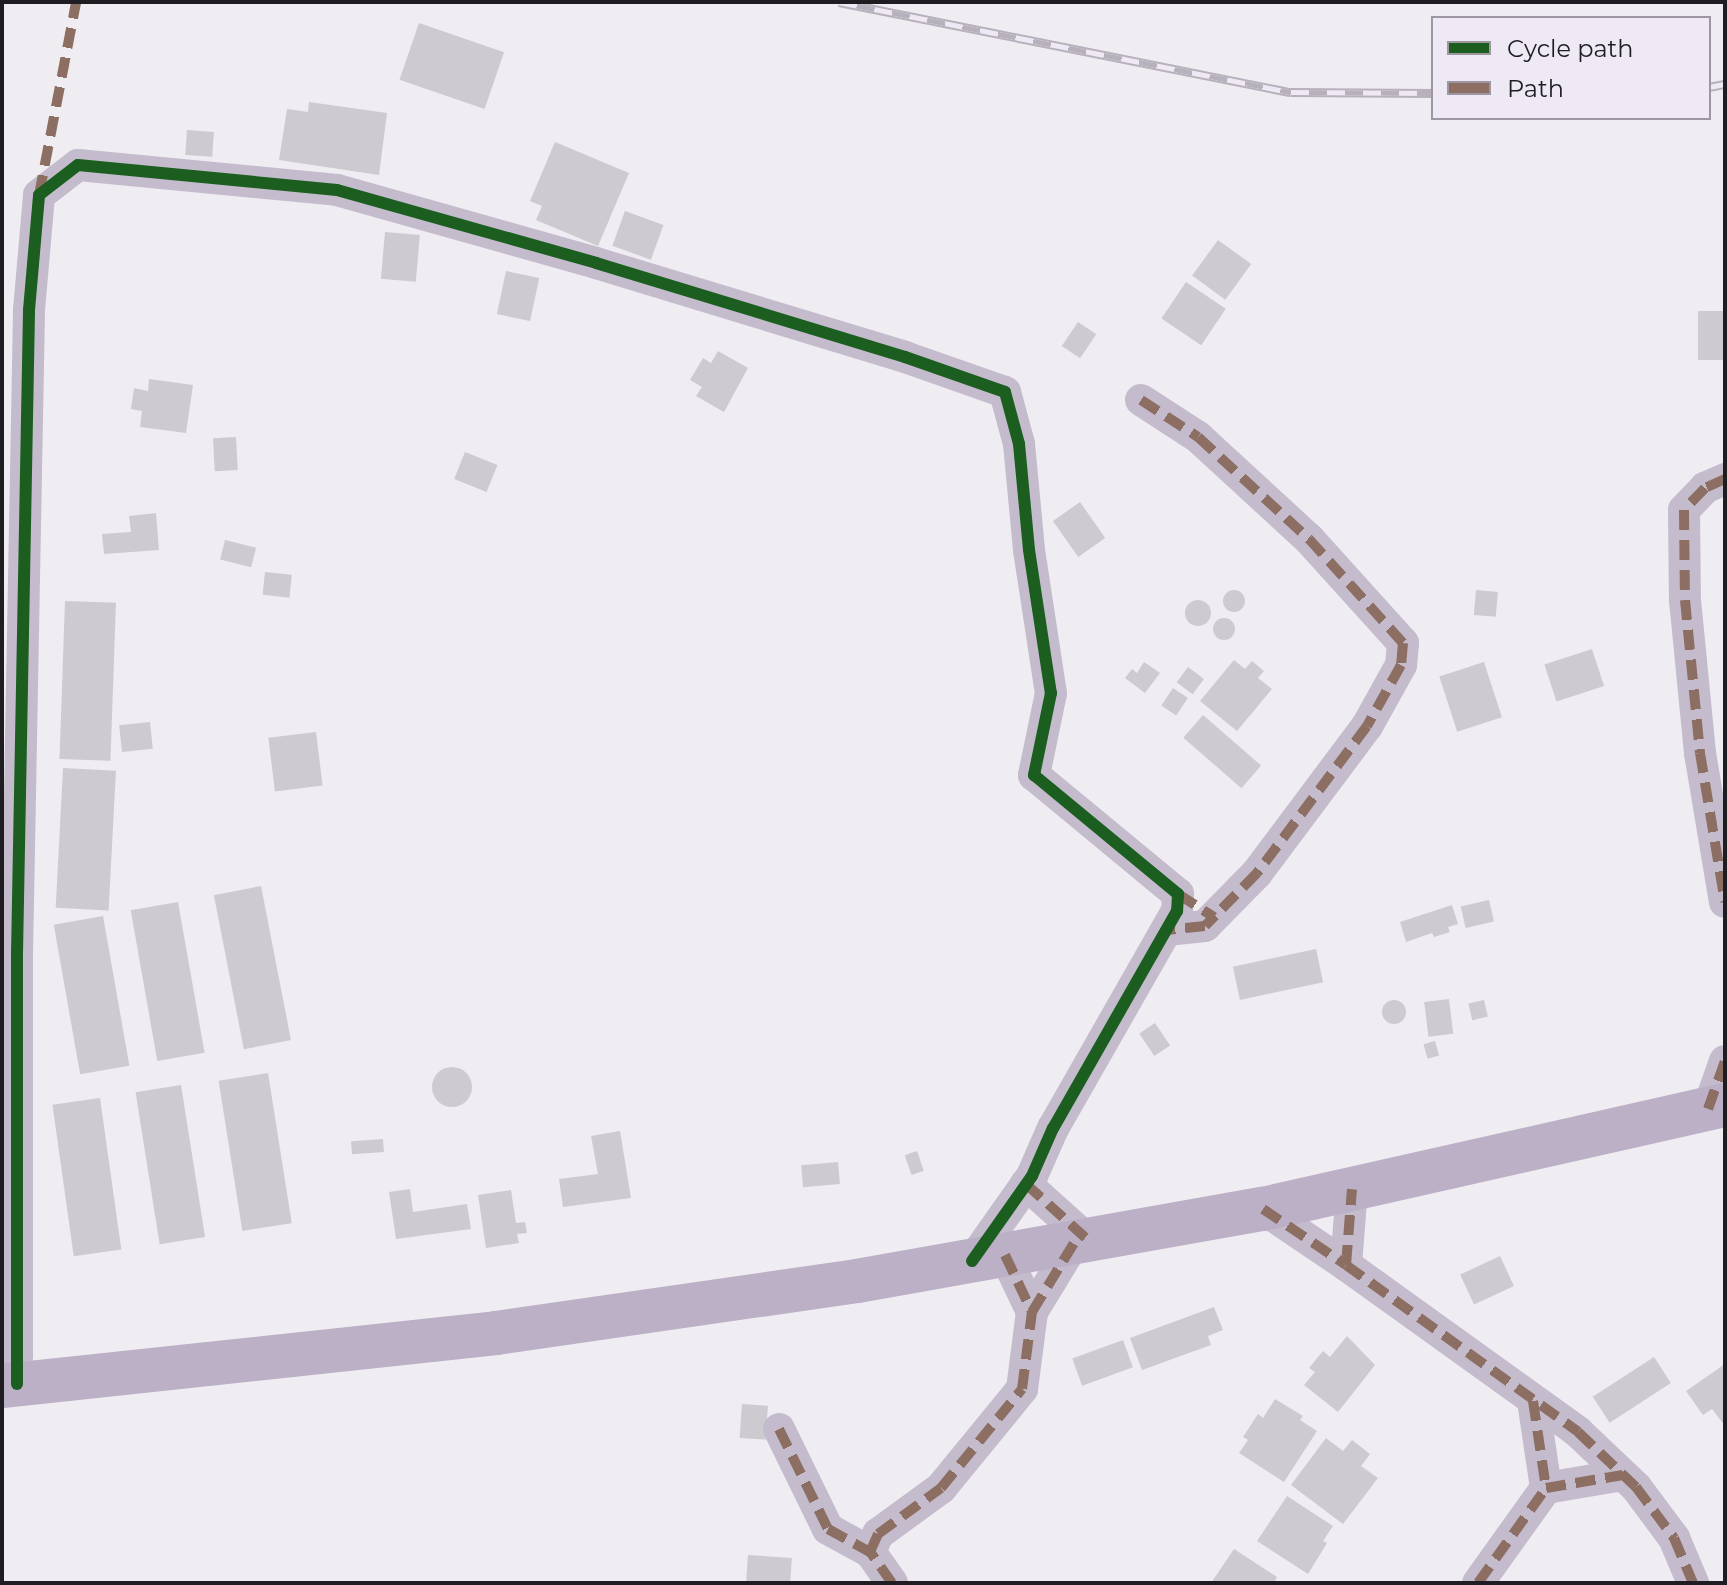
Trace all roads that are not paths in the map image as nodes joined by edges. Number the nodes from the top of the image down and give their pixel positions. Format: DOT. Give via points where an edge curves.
graph roads {
  1 [pos="29,335"];
  2 [pos="2,373"];
  3 [pos="1141,400"];
  4 [pos="1725,479"];
  5 [pos="1178,894"];
  6 [pos="1725,902"];
  7 [pos="1214,917"];
  8 [pos="1166,930"];
  9 [pos="1725,1061"];
  10 [pos="1716,1107"];
  11 [pos="1026,1184"];
  12 [pos="1352,1189"];
  13 [pos="1263,1209"];
  14 [pos="1081,1242"];
  15 [pos="988,1258"];
  16 [pos="1346,1265"];
  17 [pos="1032,1312"];
  18 [pos="9,1385"];
  19 [pos="1533,1401"];
  20 [pos="779,1429"];
  21 [pos="1623,1475"];
  22 [pos="1546,1488"];
  23 [pos="870,1552"];
  24 [pos="892,1583"];
  25 [pos="1478,1583"];
  26 [pos="1693,1583"];
  1 -- 2 [label="street"];
  1 -- 5 [label="street" via="39,195 78,165 337,190 611,268 1005,392 1019,444 1051,693 1034,775"];
  1 -- 18 [label="street"];
  3 -- 7 [label="street" via="1198,437 1309,539 1403,643 1401,665 1367,726 1257,873"];
  4 -- 6 [label="street" via="1705,488 1684,510 1685,600 1700,753"];
  5 -- 7 [label="street"];
  5 -- 8 [label="street" via="1177,911"];
  7 -- 8 [label="street" via="1205,926"];
  8 -- 11 [label="street"];
  9 -- 10 [label="street"];
  10 -- 12 [label="street"];
  11 -- 14 [label="street"];
  11 -- 15 [label="street"];
  12 -- 13 [label="street"];
  12 -- 16 [label="street"];
  13 -- 14 [label="street"];
  13 -- 16 [label="street"];
  14 -- 15 [label="street"];
  14 -- 17 [label="street"];
  15 -- 17 [label="street"];
  15 -- 18 [label="street" via="496,1333"];
  16 -- 19 [label="street"];
  17 -- 23 [label="street" via="1022,1389 941,1488 878,1534"];
  19 -- 21 [label="street" via="1578,1432"];
  19 -- 22 [label="street"];
  20 -- 23 [label="street" via="828,1529"];
  21 -- 22 [label="street"];
  21 -- 26 [label="street" via="1674,1538"];
  22 -- 25 [label="street"];
  23 -- 24 [label="street"];
}
